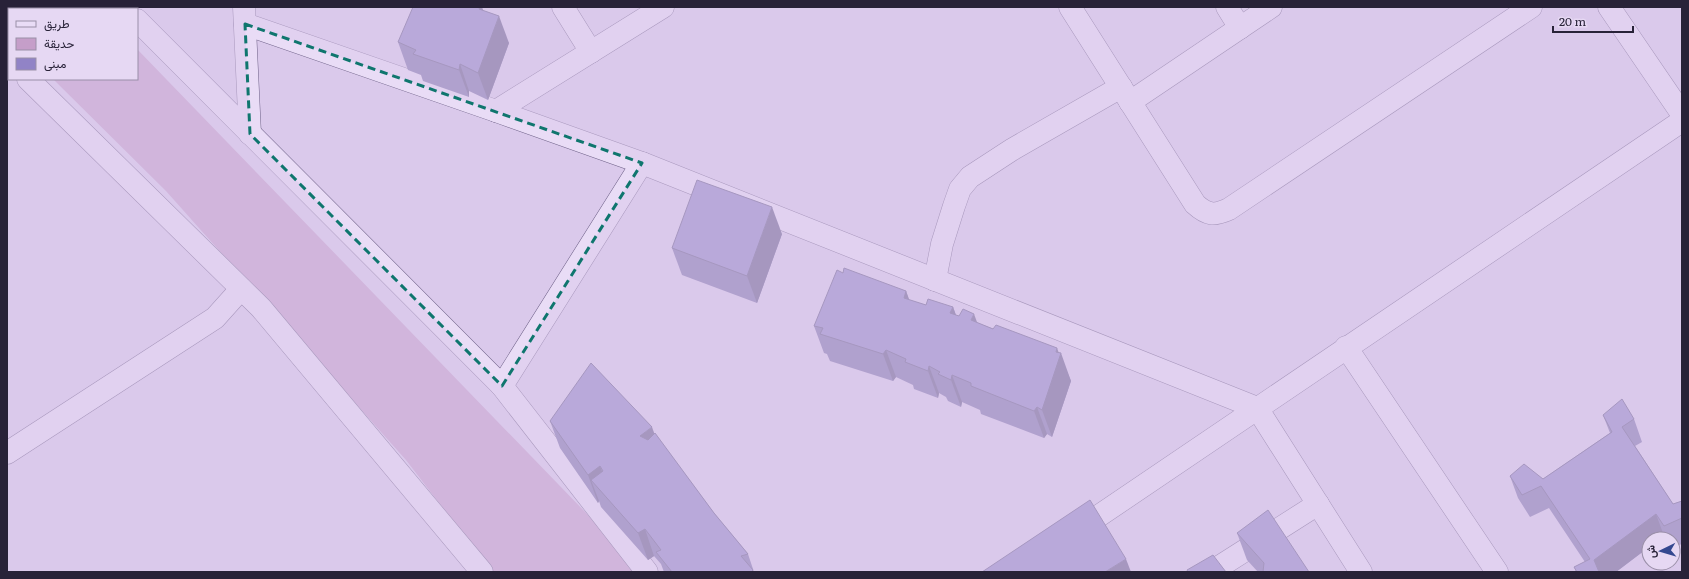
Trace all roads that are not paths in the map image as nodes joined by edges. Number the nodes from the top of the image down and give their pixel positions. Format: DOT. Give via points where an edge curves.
graph roads {
  1 [pos="563,7"];
  2 [pos="663,7"];
  3 [pos="1070,7"];
  4 [pos="1227,7"];
  5 [pos="1271,7"];
  6 [pos="1531,7"];
  7 [pos="1609,7"];
  8 [pos="245,16"];
  9 [pos="138,21"];
  10 [pos="1240,28"];
  11 [pos="591,52"];
  12 [pos="29,80"];
  13 [pos="1125,94"];
  14 [pos="496,111"];
  15 [pos="1682,114"];
  16 [pos="1682,121"];
  17 [pos="250,134"];
  18 [pos="642,164"];
  19 [pos="935,280"];
  20 [pos="241,289"];
  21 [pos="1346,347"];
  22 [pos="502,386"];
  23 [pos="1257,408"];
  24 [pos="7,453"];
  25 [pos="1318,504"];
  26 [pos="1061,541"];
  27 [pos="482,572"];
  28 [pos="647,572"];
  29 [pos="1211,572"];
  30 [pos="1361,572"];
  31 [pos="1497,572"];
  1 -- 11 [label="street"];
  2 -- 11 [label="street"];
  3 -- 13 [label="street"];
  4 -- 10 [label="street"];
  5 -- 10 [label="street"];
  6 -- 13 [label="street" via="1219,214 1202,211 1194,204"];
  7 -- 15 [label="street"];
  8 -- 14 [label="street"];
  8 -- 17 [label="street"];
  9 -- 17 [label="street"];
  10 -- 13 [label="street"];
  11 -- 14 [label="street"];
  12 -- 20 [label="street"];
  13 -- 19 [label="street" via="1013,149 970,177 960,189 954,206 942,244"];
  14 -- 18 [label="street"];
  16 -- 21 [label="street"];
  17 -- 22 [label="street"];
  18 -- 19 [label="street"];
  18 -- 22 [label="street"];
  19 -- 23 [label="street"];
  20 -- 24 [label="street" via="215,318"];
  20 -- 27 [label="street" via="261,308"];
  21 -- 23 [label="street"];
  21 -- 31 [label="street"];
  22 -- 28 [label="street"];
  23 -- 25 [label="street"];
  23 -- 26 [label="street"];
  25 -- 29 [label="street"];
  25 -- 30 [label="street"];
}
